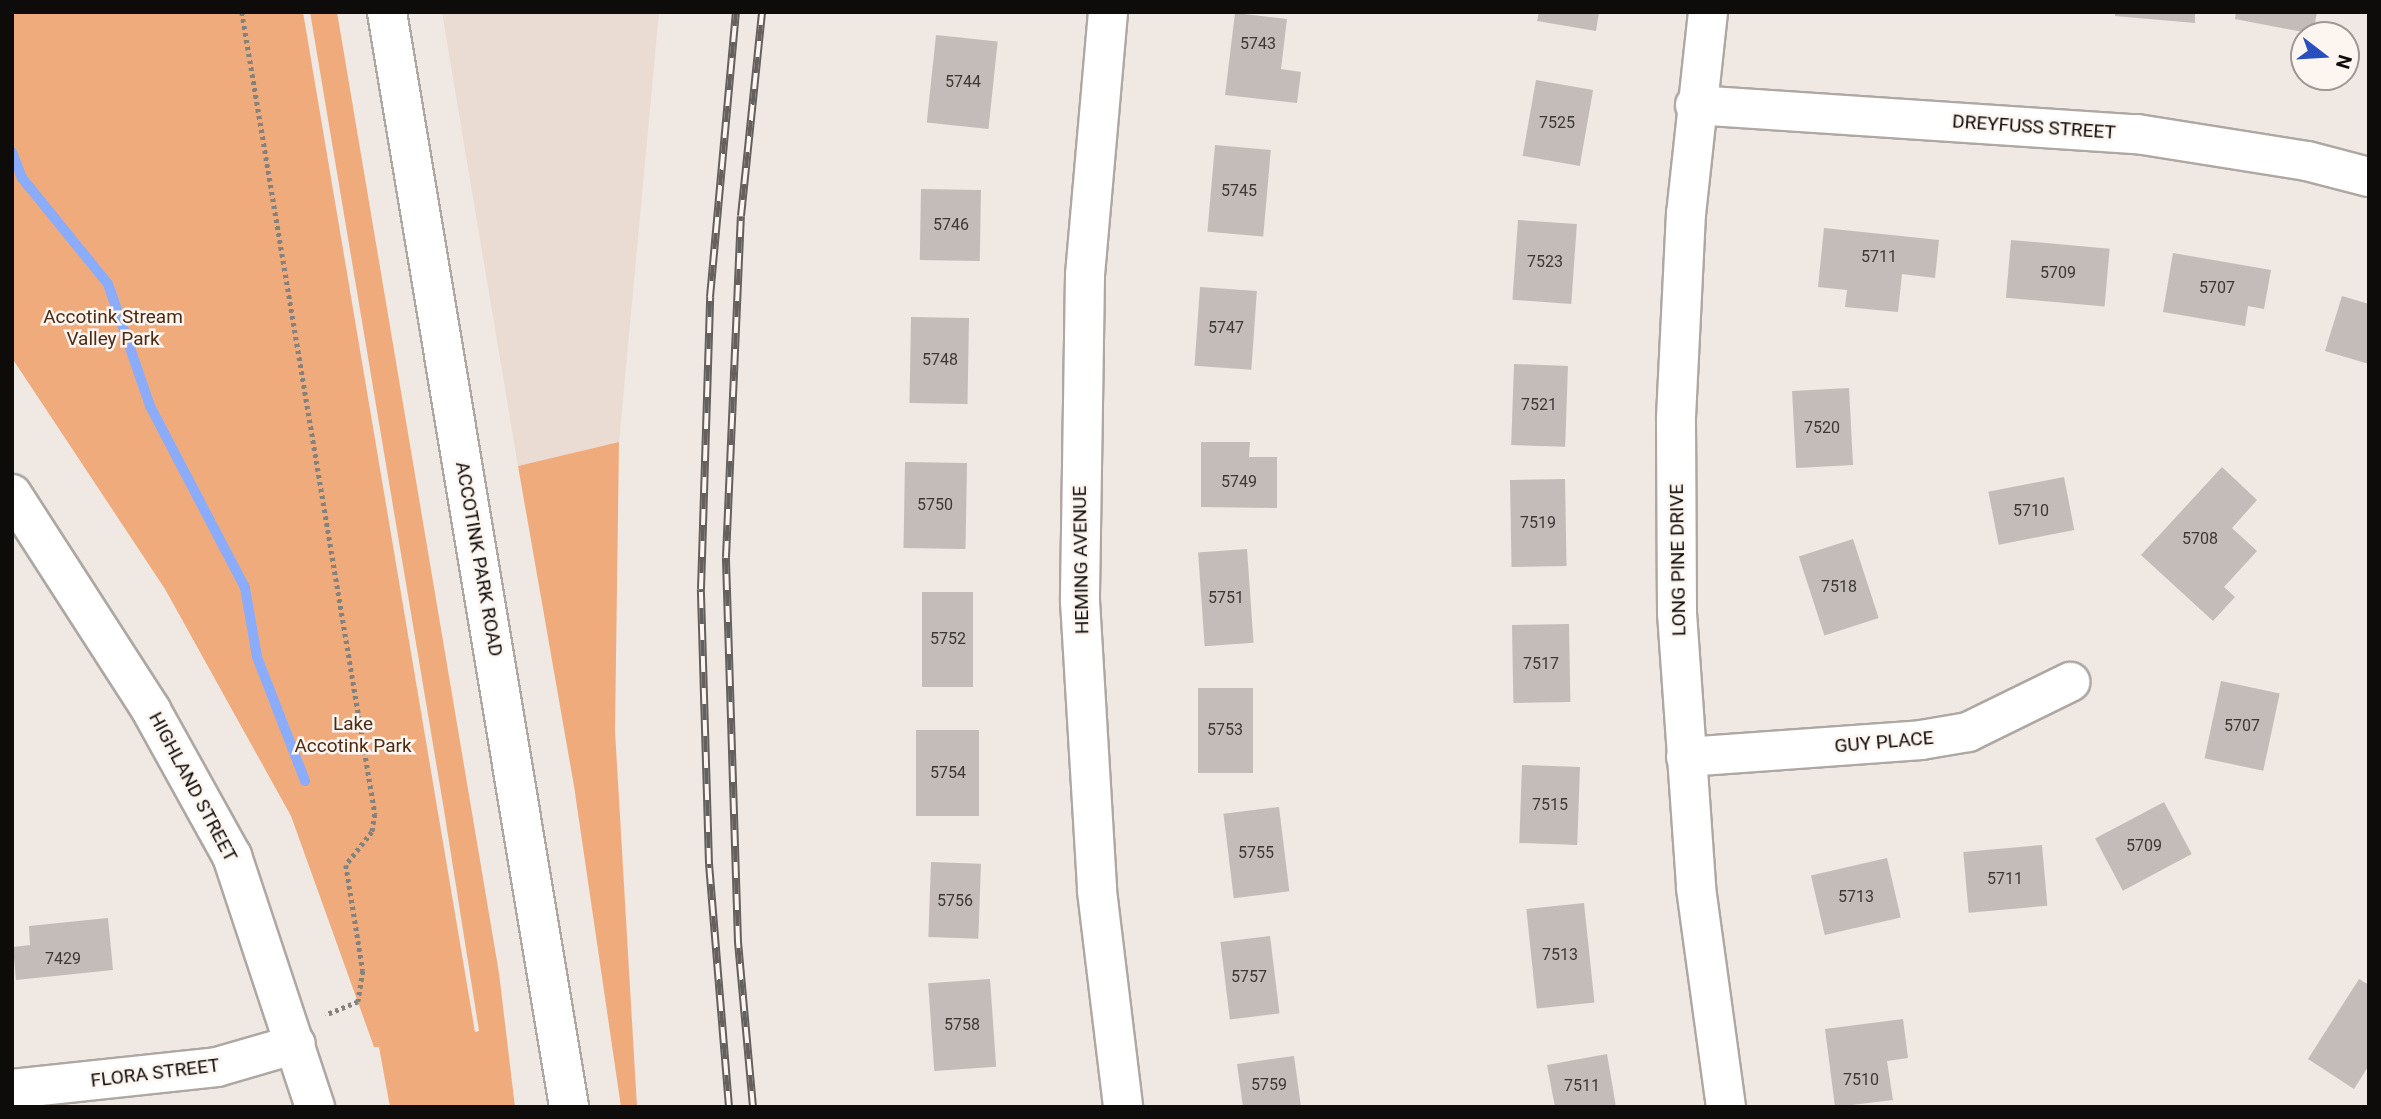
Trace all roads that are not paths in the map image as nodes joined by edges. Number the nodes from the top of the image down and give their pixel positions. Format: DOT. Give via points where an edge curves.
graph roads {
  1 [pos="387,12"];
  2 [pos="1108,12"];
  3 [pos="1708,12"];
  4 [pos="1695,105"];
  5 [pos="2369,177"];
  6 [pos="15,505"];
  7 [pos="2070,682"];
  8 [pos="1686,757"];
  9 [pos="293,1035"];
  10 [pos="12,1090"];
  11 [pos="316,1107"];
  12 [pos="569,1107"];
  13 [pos="1123,1107"];
  14 [pos="1726,1107"];
  1 -- 12 [label="street, ACCOTINK PARK ROAD"];
  2 -- 13 [label="street, HEMING AVENUE" via="1085,276 1080,601 1097,891"];
  3 -- 4 [label="street, LONG PINE DRIVE"];
  4 -- 5 [label="street, DREYFUSS STREET" via="2137,134 2259,152"];
  4 -- 8 [label="street, LONG PINE DRIVE" via="1676,420 1677,613"];
  6 -- 9 [label="street, HIGHLAND STREET" via="151,710 211,813 232,856"];
  7 -- 8 [label="street, GUY PLACE" via="1968,732 1921,740"];
  8 -- 14 [label="street, LONG PINE DRIVE" via="1696,888"];
  9 -- 10 [label="street, FLORA STREET" via="217,1067"];
  9 -- 11 [label="street, HIGHLAND STREET"];
}
